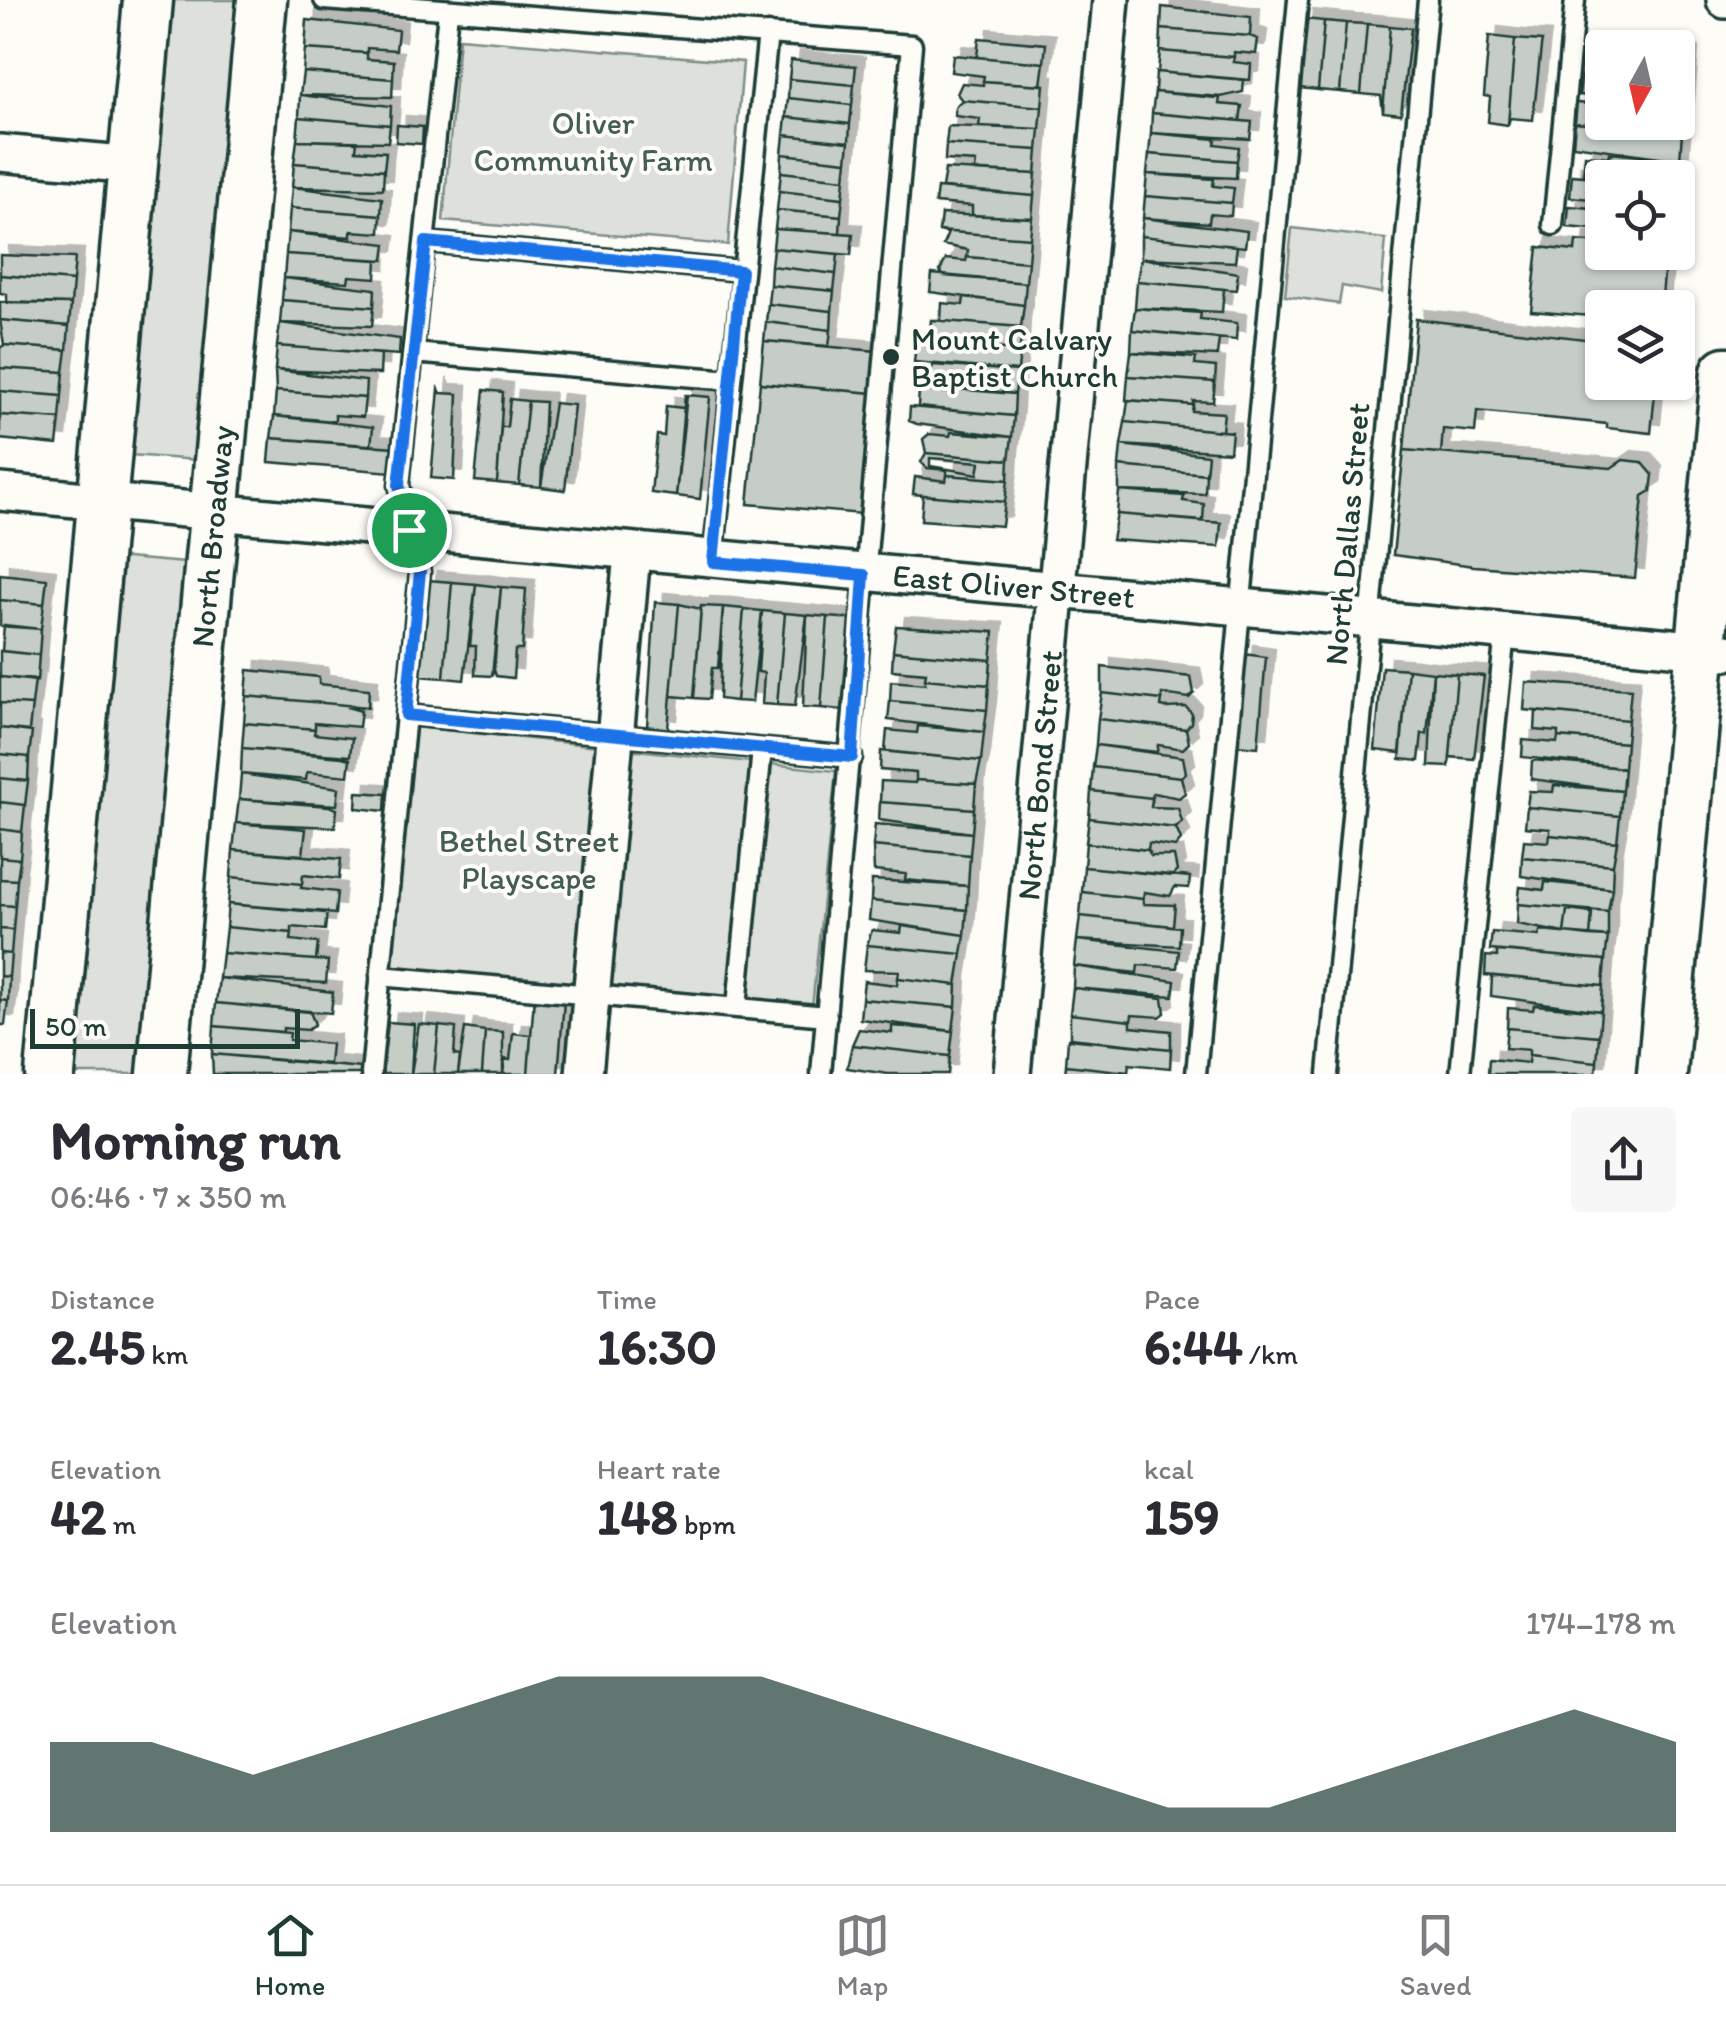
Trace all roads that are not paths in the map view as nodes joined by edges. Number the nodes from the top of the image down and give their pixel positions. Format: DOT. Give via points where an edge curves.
graph roads {
  1 [pos="148,0"];
  2 [pos="262,0"];
  3 [pos="324,0"];
  4 [pos="1111,0"];
  5 [pos="1298,0"];
  6 [pos="1428,0"];
  7 [pos="1575,0"];
  8 [pos="448,12"];
  9 [pos="768,33"];
  10 [pos="0,154"];
  11 [pos="134,165"];
  12 [pos="1552,225"];
  13 [pos="426,242"];
  14 [pos="741,271"];
  15 [pos="413,353"];
  16 [pos="1726,372"];
  17 [pos="730,380"];
  18 [pos="0,492"];
  19 [pos="103,501"];
  20 [pos="214,512"];
  21 [pos="409,530"];
  22 [pos="632,554"];
  23 [pos="713,562"];
  24 [pos="864,575"];
  25 [pos="1056,592"];
  26 [pos="1239,609"];
  27 [pos="1369,620"];
  28 [pos="1505,632"];
  29 [pos="1713,651"];
  30 [pos="406,715"];
  31 [pos="615,737"];
  32 [pos="762,750"];
  33 [pos="852,757"];
  34 [pos="380,976"];
  35 [pos="590,996"];
  36 [pos="736,1006"];
  37 [pos="827,1016"];
  38 [pos="50,1074"];
  39 [pos="162,1074"];
  40 [pos="371,1074"];
  41 [pos="584,1074"];
  42 [pos="821,1074"];
  43 [pos="1012,1074"];
  44 [pos="1196,1074"];
  45 [pos="1328,1074"];
  46 [pos="1460,1074"];
  47 [pos="1662,1074"];
  1 -- 11 [label="main road"];
  2 -- 20 [label="main road, North Broadway"];
  3 -- 8 [label="lane"];
  4 -- 25 [label="street, North Bond Street"];
  5 -- 26 [label="lane"];
  6 -- 27 [label="lane, North Dallas Street"];
  7 -- 12 [label="lane"];
  8 -- 9 [label="lane"];
  8 -- 13 [label="lane"];
  9 -- 14 [label="lane"];
  9 -- 24 [label="lane" via="912,45"];
  10 -- 11 [label="street"];
  11 -- 19 [label="main road"];
  13 -- 14 [label="lane"];
  13 -- 15 [label="lane"];
  14 -- 17 [label="lane"];
  15 -- 17 [label="lane"];
  15 -- 21 [label="lane" via="399,485"];
  16 -- 29 [label="main road"];
  17 -- 23 [label="lane"];
  18 -- 19 [label="street, East Oliver Street"];
  19 -- 20 [label="street, East Oliver Street"];
  19 -- 38 [label="main road"];
  20 -- 21 [label="street, East Oliver Street"];
  20 -- 39 [label="main road, North Broadway"];
  21 -- 22 [label="street, East Oliver Street"];
  21 -- 30 [label="lane" via="420,572"];
  22 -- 23 [label="street, East Oliver Street"];
  22 -- 31 [label="street"];
  23 -- 24 [label="street, East Oliver Street"];
  24 -- 25 [label="street, East Oliver Street"];
  24 -- 33 [label="lane"];
  25 -- 26 [label="street, East Oliver Street"];
  25 -- 43 [label="street, North Bond Street"];
  26 -- 27 [label="street, East Oliver Street"];
  26 -- 44 [label="lane"];
  27 -- 28 [label="street, East Oliver Street"];
  27 -- 45 [label="lane, North Dallas Street"];
  28 -- 29 [label="street, East Oliver Street"];
  28 -- 46 [label="lane"];
  29 -- 47 [label="main road"];
  30 -- 31 [label="lane"];
  30 -- 34 [label="lane"];
  31 -- 32 [label="lane"];
  31 -- 35 [label="street"];
  32 -- 33 [label="lane"];
  32 -- 36 [label="lane"];
  33 -- 37 [label="lane"];
  34 -- 35 [label="lane"];
  34 -- 40 [label="lane"];
  35 -- 36 [label="lane"];
  35 -- 41 [label="street"];
  36 -- 37 [label="lane"];
  37 -- 42 [label="lane"];
}
